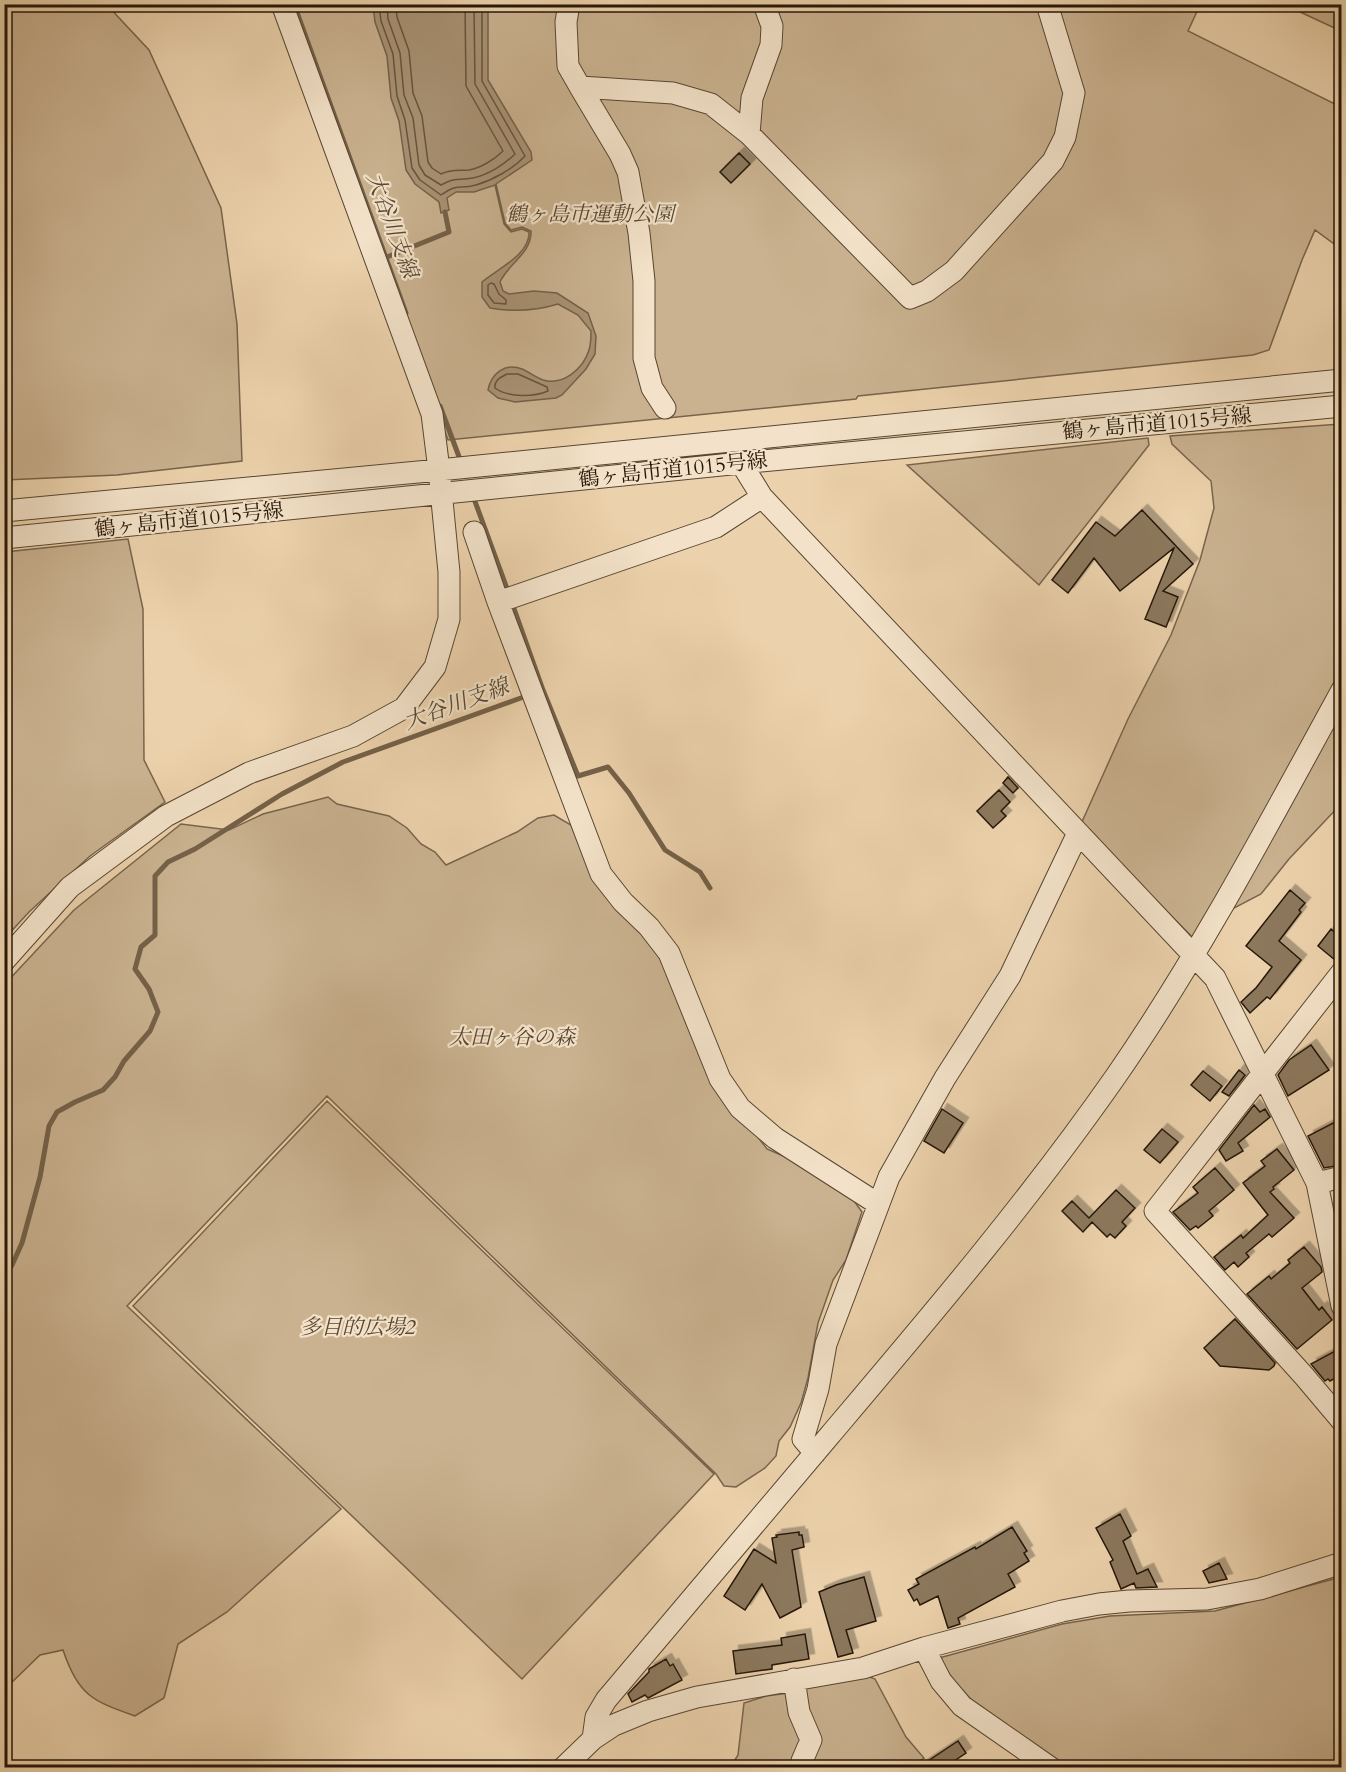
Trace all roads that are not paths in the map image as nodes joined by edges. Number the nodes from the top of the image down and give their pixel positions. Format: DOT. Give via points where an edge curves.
graph roads {
  1 [pos="282,4"];
  2 [pos="570,4"];
  3 [pos="764,4"];
  4 [pos="1047,4"];
  5 [pos="580,87"];
  6 [pos="749,134"];
  7 [pos="1341,380"];
  8 [pos="1341,406"];
  9 [pos="665,408"];
  10 [pos="741,463"];
  11 [pos="439,470"];
  12 [pos="441,495"];
  13 [pos="762,497"];
  14 [pos="4,511"];
  15 [pos="474,532"];
  16 [pos="4,538"];
  17 [pos="498,602"];
  18 [pos="1341,690"];
  19 [pos="1078,833"];
  20 [pos="1194,956"];
  21 [pos="4,962"];
  22 [pos="1341,972"];
  23 [pos="1262,1074"];
  24 [pos="1341,1178"];
  25 [pos="1317,1184"];
  26 [pos="878,1204"];
  27 [pos="1341,1306"];
  28 [pos="1341,1422"];
  29 [pos="815,1453"];
  30 [pos="1341,1563"];
  31 [pos="924,1648"];
  32 [pos="794,1679"];
  33 [pos="593,1739"];
  34 [pos="563,1767"];
  35 [pos="802,1767"];
  36 [pos="1051,1767"];
  1 -- 11 [label="street" via="432,414"];
  2 -- 5 [label="street" via="568,66"];
  3 -- 6 [label="street" via="772,26 771,45 752,98"];
  4 -- 6 [label="street" via="1074,93 1065,137 1053,161 954,271 927,291 910,298"];
  5 -- 6 [label="street" via="673,93 711,104"];
  5 -- 9 [label="street" via="628,172 644,280 644,358 652,388"];
  7 -- 11 [label="street, 鶴ヶ島市道1015号線"];
  8 -- 10 [label="street, 鶴ヶ島市道1015号線"];
  10 -- 12 [label="street, 鶴ヶ島市道1015号線"];
  10 -- 13 [label="street"];
  11 -- 12 [label="street"];
  11 -- 14 [label="street, 鶴ヶ島市道1015号線"];
  12 -- 16 [label="street, 鶴ヶ島市道1015号線"];
  12 -- 21 [label="street" via="449,572 449,619 435,667 404,708 353,736 249,773 166,816 70,887"];
  13 -- 17 [label="street" via="716,527"];
  13 -- 19 [label="street"];
  15 -- 17 [label="street"];
  17 -- 26 [label="street" via="601,874 669,953 720,1079 740,1108 775,1138"];
  18 -- 20 [label="street"];
  19 -- 20 [label="street"];
  19 -- 26 [label="street" via="1010,976 945,1078"];
  20 -- 23 [label="street" via="1215,978"];
  20 -- 29 [label="street" via="1050,1168 975,1264"];
  22 -- 23 [label="street"];
  23 -- 25 [label="street"];
  23 -- 28 [label="street" via="1155,1211"];
  24 -- 25 [label="street"];
  25 -- 27 [label="street"];
  26 -- 29 [label="street" via="826,1344 803,1438"];
  29 -- 33 [label="street" via="606,1700 596,1717"];
  30 -- 31 [label="street" via="1260,1589 1207,1599 1099,1604"];
  31 -- 32 [label="street" via="863,1668"];
  31 -- 36 [label="street" via="941,1681 962,1706"];
  32 -- 33 [label="street" via="697,1697 648,1711"];
  32 -- 35 [label="street" via="799,1712 811,1740"];
  33 -- 34 [label="street"];
}
